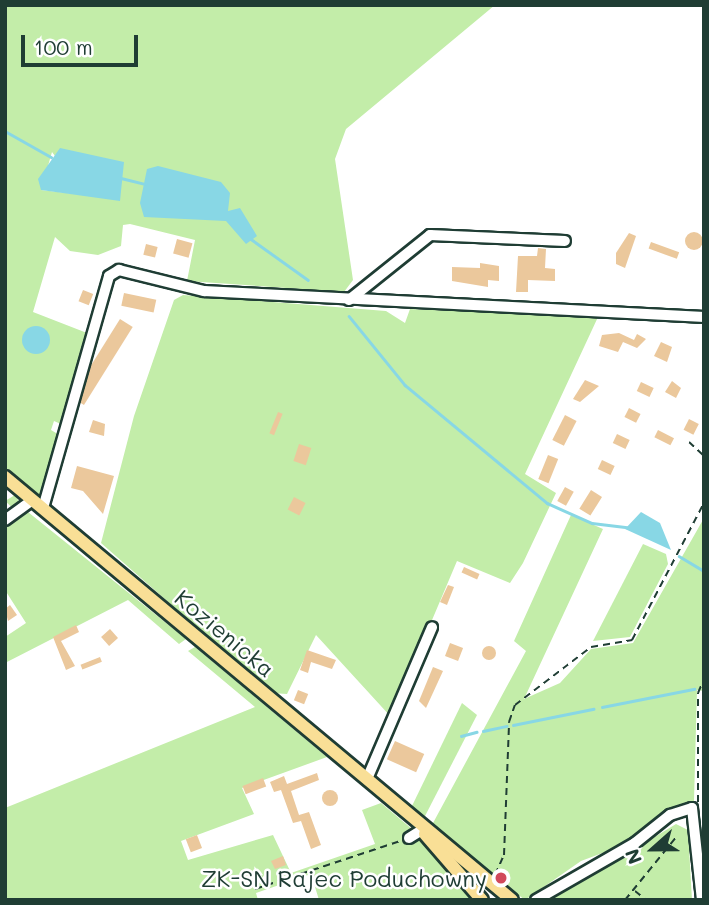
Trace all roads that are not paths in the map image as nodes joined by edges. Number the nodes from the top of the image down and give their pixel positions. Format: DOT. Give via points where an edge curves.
graph roads {
  1 [pos="565,241"];
  2 [pos="349,300"];
  3 [pos="704,317"];
  4 [pos="5,477"];
  5 [pos="38,504"];
  6 [pos="5,520"];
  7 [pos="432,627"];
  8 [pos="367,779"];
  9 [pos="422,827"];
  10 [pos="410,838"];
  11 [pos="503,899"];
  12 [pos="482,900"];
  13 [pos="536,900"];
  14 [pos="702,900"];
  1 -- 2 [label="street" via="430,235"];
  2 -- 3 [label="street"];
  2 -- 5 [label="street" via="204,291 113,272"];
  4 -- 5 [label="main road, Kozienicka"];
  5 -- 6 [label="street"];
  5 -- 8 [label="main road, Kozienicka"];
  7 -- 8 [label="street"];
  8 -- 9 [label="main road, Kozienicka"];
  9 -- 10 [label="street"];
  9 -- 11 [label="main road, Kozienicka" via="490,881"];
  9 -- 12 [label="main road, Kozienicka"];
  13 -- 14 [label="street" via="635,844 670,816 697,811"];
}
